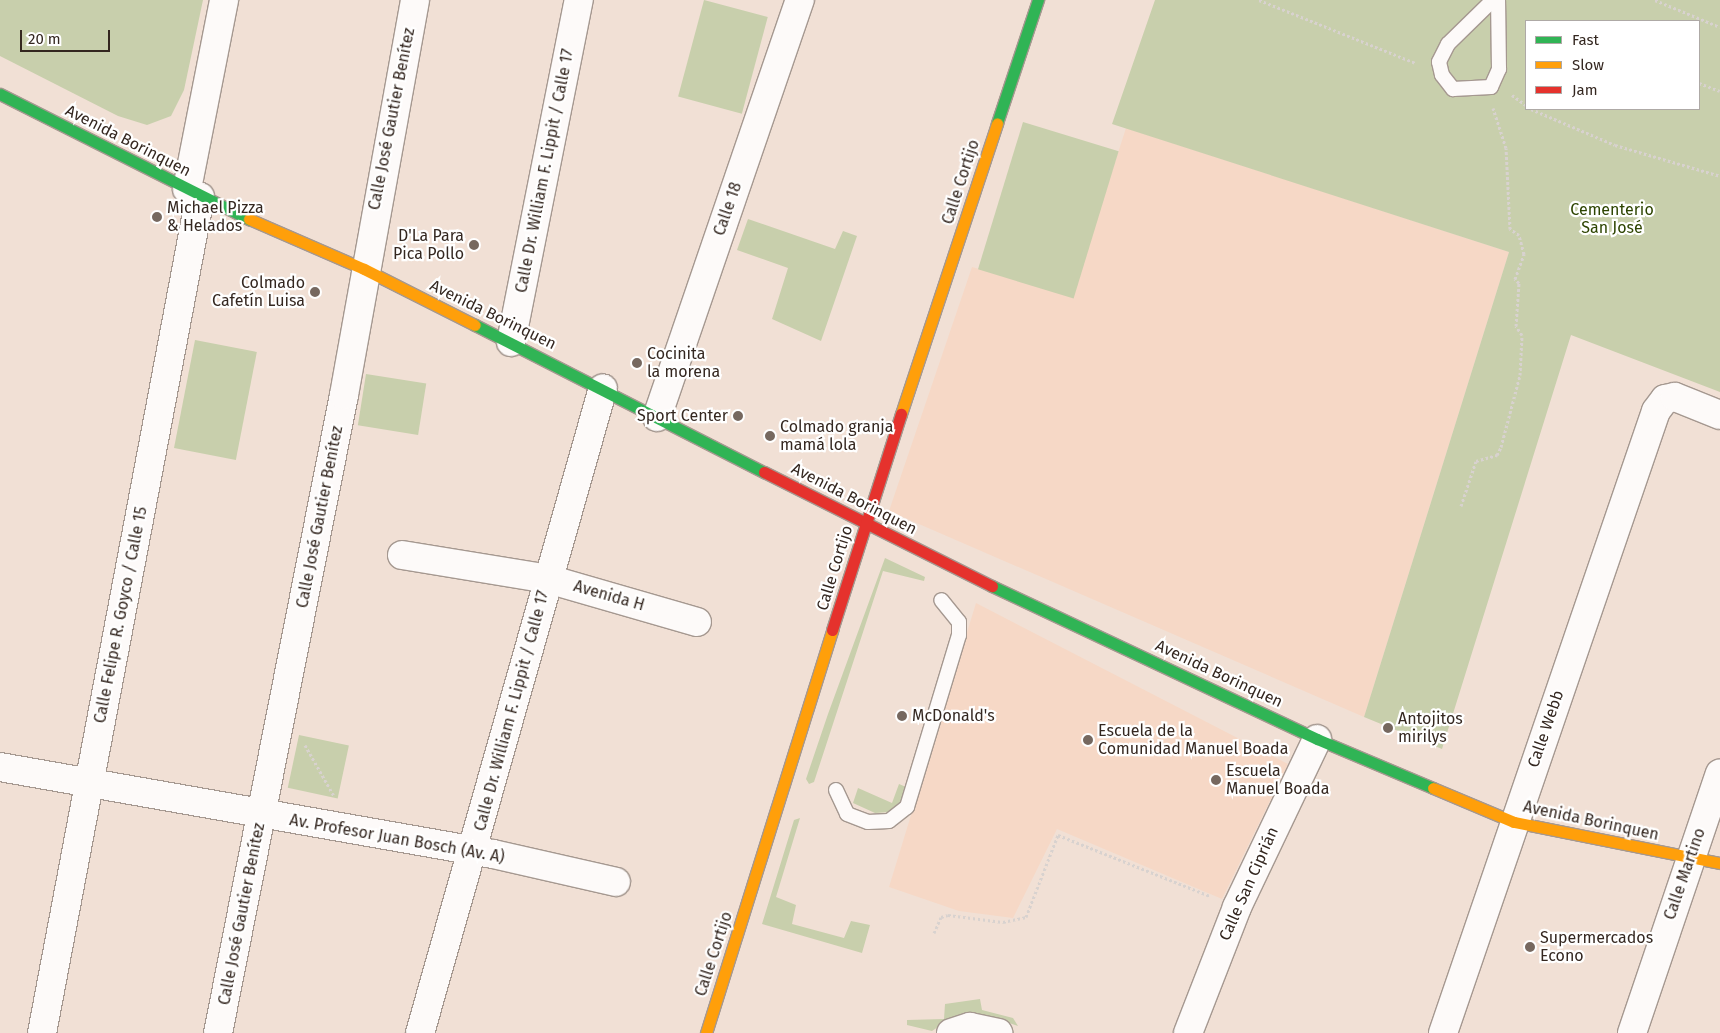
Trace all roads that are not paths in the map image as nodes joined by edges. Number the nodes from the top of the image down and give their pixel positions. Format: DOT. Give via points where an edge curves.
graph roads {
  1 [pos="224,0"];
  2 [pos="415,0"];
  3 [pos="578,0"];
  4 [pos="800,0"];
  5 [pos="1038,0"];
  6 [pos="1492,0"];
  7 [pos="1498,0"];
  8 [pos="0,94"];
  9 [pos="193,193"];
  10 [pos="364,269"];
  11 [pos="511,342"];
  12 [pos="603,388"];
  13 [pos="1720,415"];
  14 [pos="657,417"];
  15 [pos="865,524"];
  16 [pos="402,555"];
  17 [pos="548,579"];
  18 [pos="941,600"];
  19 [pos="696,622"];
  20 [pos="1317,739"];
  21 [pos="0,767"];
  22 [pos="1720,773"];
  23 [pos="90,784"];
  24 [pos="836,790"];
  25 [pos="831,808"];
  26 [pos="847,814"];
  27 [pos="261,816"];
  28 [pos="1514,822"];
  29 [pos="473,854"];
  30 [pos="1690,859"];
  31 [pos="1720,864"];
  32 [pos="616,882"];
  33 [pos="42,1033"];
  34 [pos="218,1033"];
  35 [pos="420,1033"];
  36 [pos="706,1033"];
  37 [pos="951,1033"];
  38 [pos="998,1033"];
  39 [pos="1188,1033"];
  40 [pos="1443,1033"];
  41 [pos="1632,1033"];
  1 -- 9 [label="street, Calle Felipe R. Goyco / Calle 15"];
  2 -- 10 [label="street, Calle José Gautier Benítez"];
  3 -- 11 [label="street, Calle Dr. William F. Lippit / Calle 17"];
  4 -- 14 [label="street, Calle 18"];
  5 -- 15 [label="street, Calle Cortijo"];
  6 -- 7 [label="lane" via="1448,44 1439,62 1453,89 1487,88 1499,69"];
  8 -- 9 [label="street, Avenida Borinquen"];
  9 -- 10 [label="street, Avenida Borinquen"];
  9 -- 23 [label="street, Calle Felipe R. Goyco / Calle 15"];
  10 -- 11 [label="street, Avenida Borinquen"];
  10 -- 27 [label="street, Calle José Gautier Benítez" via="344,395"];
  11 -- 12 [label="street, Avenida Borinquen"];
  12 -- 14 [label="street, Avenida Borinquen"];
  12 -- 17 [label="street, Calle Dr. William F. Lippit / Calle 17"];
  13 -- 28 [label="street, Calle Webb" via="1670,397 1661,402"];
  14 -- 15 [label="street, Avenida Borinquen"];
  15 -- 20 [label="street, Avenida Borinquen"];
  15 -- 36 [label="street, Calle Cortijo"];
  16 -- 17 [label="street, Avenida H"];
  17 -- 19 [label="street, Avenida H"];
  17 -- 29 [label="street, Calle Dr. William F. Lippit / Calle 17"];
  18 -- 26 [label="lane" via="959,622 959,635 908,807 884,822"];
  20 -- 28 [label="street, Avenida Borinquen"];
  20 -- 39 [label="street, Calle San Ciprián" via="1237,907"];
  21 -- 23 [label="street, Av. Profesor Juan Bosch (Av. A)"];
  22 -- 30 [label="street, Calle Martino"];
  23 -- 27 [label="street, Av. Profesor Juan Bosch (Av. A)"];
  23 -- 33 [label="street, Calle Felipe R. Goyco / Calle 15"];
  24 -- 26 [label="lane"];
  25 -- 26 [label="lane"];
  27 -- 29 [label="street, Av. Profesor Juan Bosch (Av. A)"];
  27 -- 34 [label="street, Calle José Gautier Benítez"];
  28 -- 30 [label="street, Avenida Borinquen"];
  28 -- 40 [label="street, Calle Webb"];
  29 -- 32 [label="street, Av. Profesor Juan Bosch (Av. A)"];
  29 -- 35 [label="street, Calle Dr. William F. Lippit / Calle 17"];
  30 -- 31 [label="street, Avenida Borinquen"];
  30 -- 41 [label="street, Calle Martino"];
  37 -- 38 [label="street" via="970,1027"];
}
